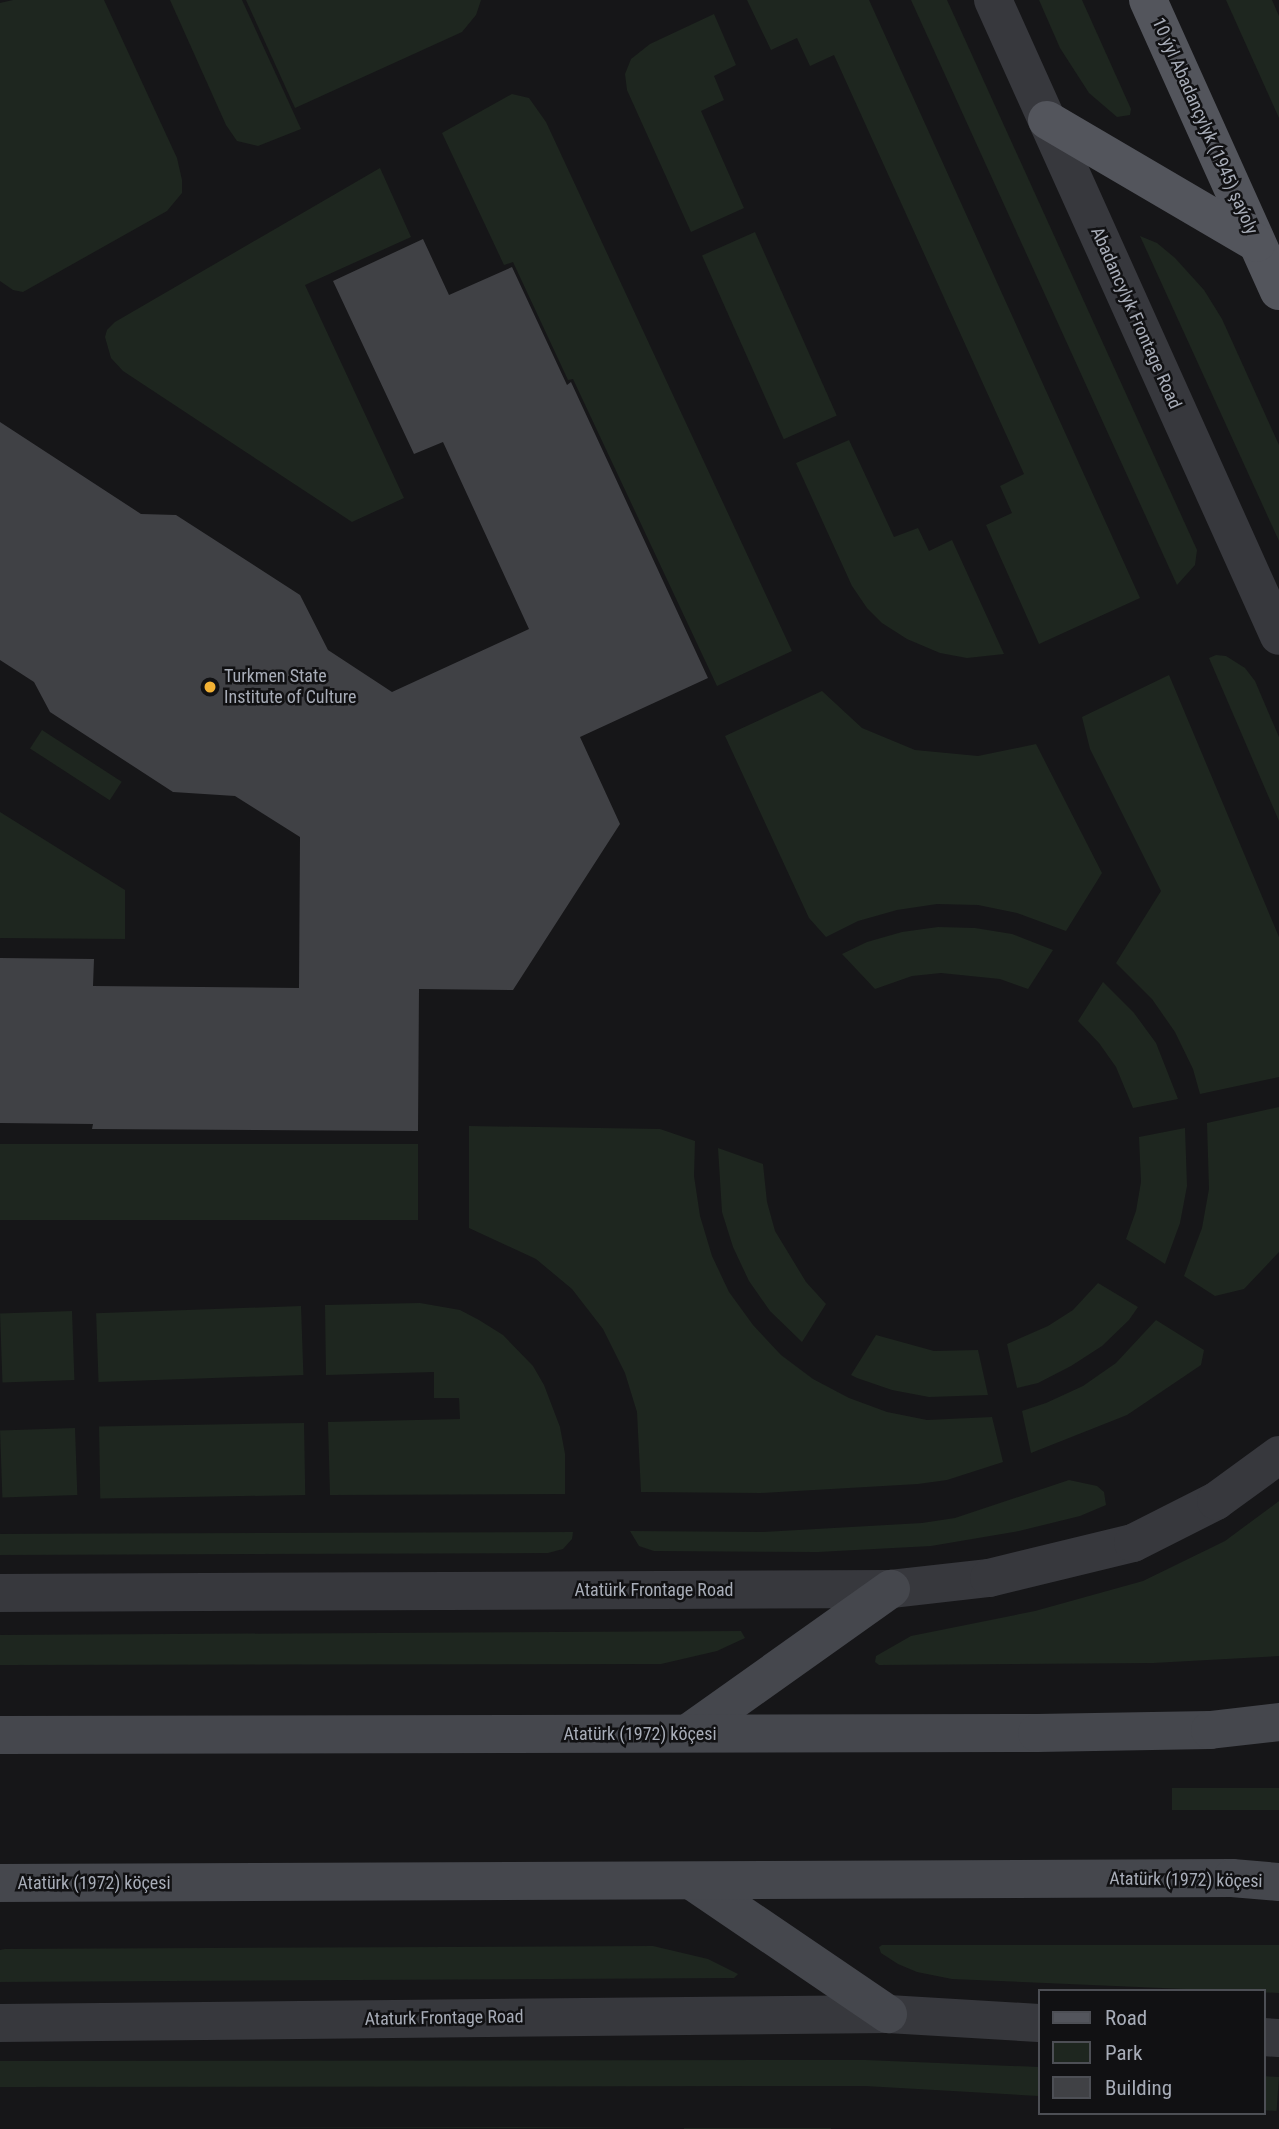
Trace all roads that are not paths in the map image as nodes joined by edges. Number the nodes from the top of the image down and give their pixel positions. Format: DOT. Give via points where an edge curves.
graph roads {
  1 [pos="993,0"];
  2 [pos="1148,0"];
  3 [pos="1047,120"];
  4 [pos="1257,243"];
  5 [pos="1279,291"];
  6 [pos="1279,636"];
  7 [pos="1279,1455"];
  8 [pos="891,1589"];
  9 [pos="0,1592"];
  10 [pos="1279,1722"];
  11 [pos="4,1732"];
  12 [pos="688,1734"];
  13 [pos="692,1881"];
  14 [pos="1279,1882"];
  15 [pos="4,1886"];
  16 [pos="888,2014"];
  17 [pos="0,2023"];
  18 [pos="1038,2023"];
  1 -- 3 [label="street, Abadancylyk Frontage Road"];
  2 -- 4 [label="main road, 10 ýyl Abadançylyk (1945) şaýoly"];
  3 -- 4 [label="main road"];
  3 -- 6 [label="street, Abadancylyk Frontage Road"];
  4 -- 5 [label="main road, 10 ýyl Abadançylyk (1945) şaýoly"];
  7 -- 8 [label="street, Atatürk Frontage Road" via="1216,1502 1133,1543 989,1577"];
  8 -- 9 [label="street, Atatürk Frontage Road"];
  8 -- 12 [label="main road"];
  10 -- 12 [label="main road, Atatürk (1972) köçesi" via="1210,1730 1064,1733"];
  11 -- 12 [label="main road, Atatürk (1972) köçesi"];
  13 -- 14 [label="main road, Atatürk (1972) köçesi" via="1232,1878"];
  13 -- 15 [label="main road, Atatürk (1972) köçesi"];
  13 -- 16 [label="main road"];
  16 -- 17 [label="street, Ataturk Frontage Road"];
  16 -- 18 [label="street, Ataturk Frontage Road"];
}
